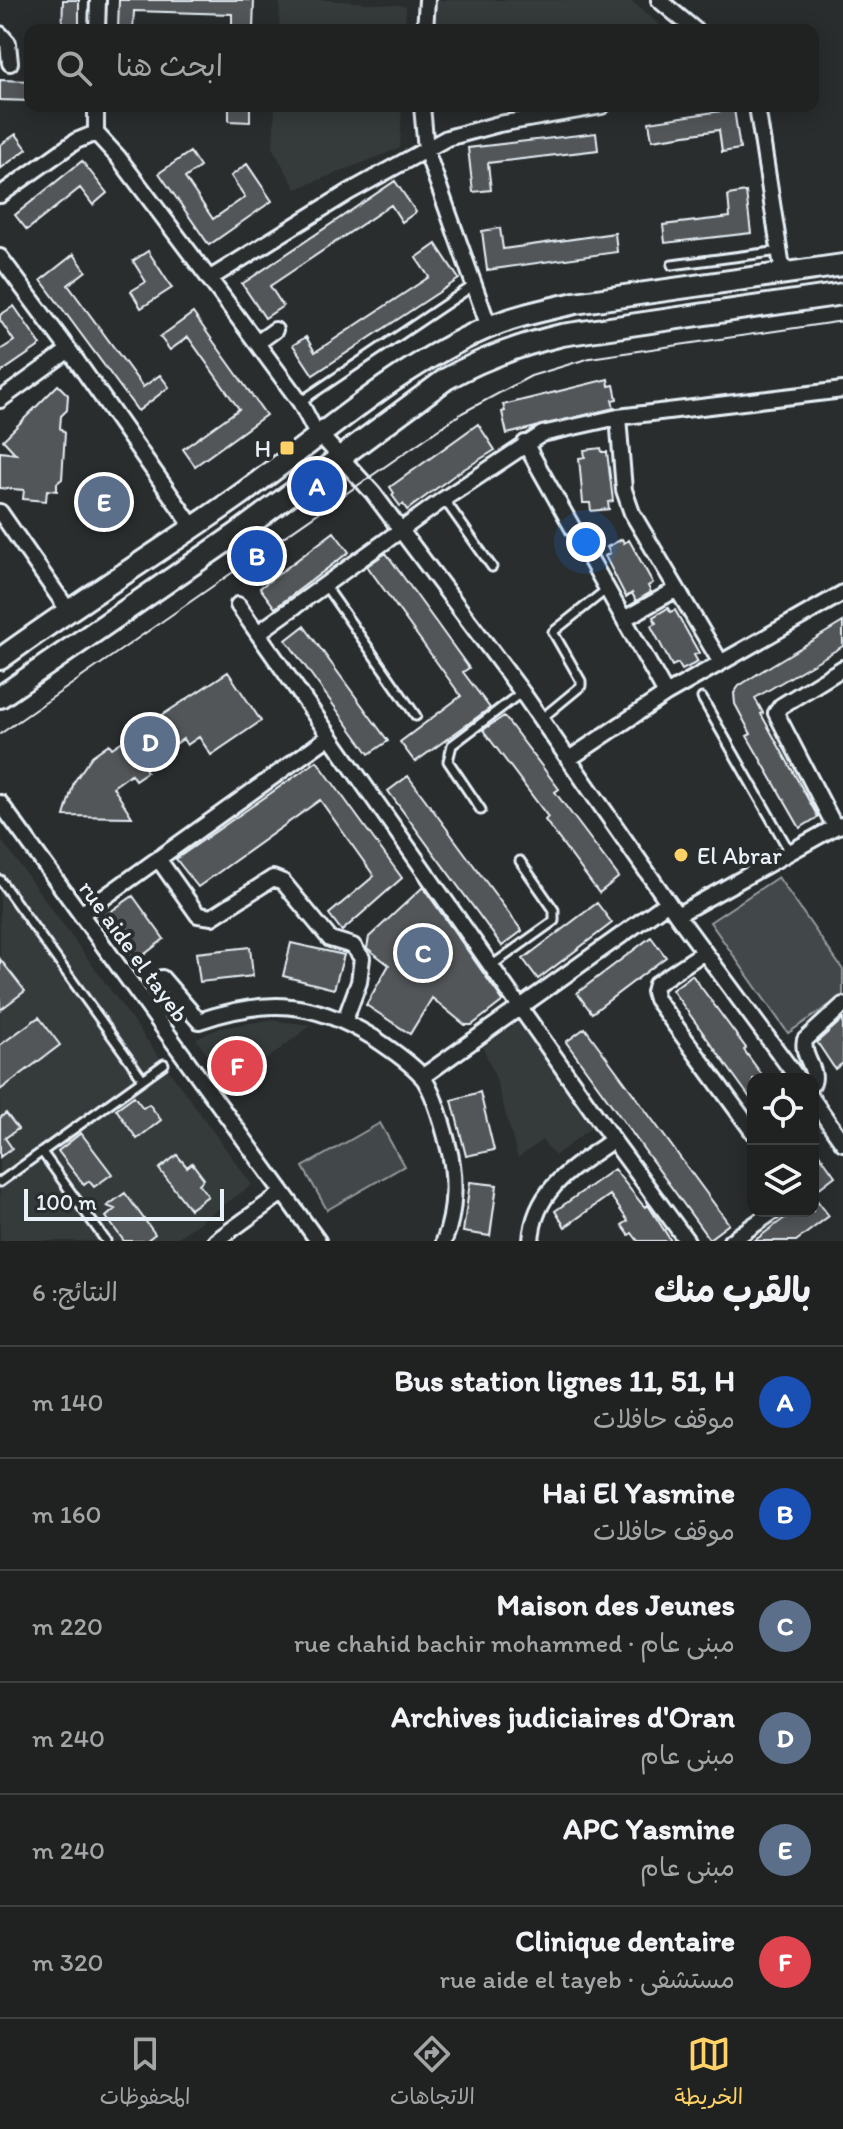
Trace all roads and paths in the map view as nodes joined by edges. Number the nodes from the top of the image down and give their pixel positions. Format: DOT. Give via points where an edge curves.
graph roads {
  1 [pos="98,0"];
  2 [pos="427,0"];
  3 [pos="659,0"];
  4 [pos="97,24"];
  5 [pos="425,24"];
  6 [pos="688,24"];
  7 [pos="0,34"];
  8 [pos="10,63"];
  9 [pos="96,112"];
  10 [pos="423,112"];
  11 [pos="568,112"];
  12 [pos="758,112"];
  13 [pos="96,133"];
  14 [pos="426,150"];
  15 [pos="0,195"];
  16 [pos="780,251"];
  17 [pos="0,257"];
  18 [pos="672,265"];
  19 [pos="843,265"];
  20 [pos="783,274"];
  21 [pos="209,279"];
  22 [pos="474,285"];
  23 [pos="843,294"];
  24 [pos="489,327"];
  25 [pos="275,330"];
  26 [pos="257,343"];
  27 [pos="69,350"];
  28 [pos="843,390"];
  29 [pos="0,400"];
  30 [pos="300,402"];
  31 [pos="618,417"];
  32 [pos="320,435"];
  33 [pos="525,443"];
  34 [pos="340,459"];
  35 [pos="444,499"];
  36 [pos="0,512"];
  37 [pos="193,527"];
  38 [pos="401,531"];
  39 [pos="492,567"];
  40 [pos="324,584"];
  41 [pos="607,589"];
  42 [pos="677,589"];
  43 [pos="843,593"];
  44 [pos="238,605"];
  45 [pos="68,610"];
  46 [pos="624,619"];
  47 [pos="258,633"];
  48 [pos="0,659"];
  49 [pos="721,663"];
  50 [pos="843,668"];
  51 [pos="522,692"];
  52 [pos="666,694"];
  53 [pos="0,697"];
  54 [pos="702,698"];
  55 [pos="416,716"];
  56 [pos="541,719"];
  57 [pos="330,736"];
  58 [pos="569,759"];
  59 [pos="0,803"];
  60 [pos="481,810"];
  61 [pos="839,826"];
  62 [pos="790,852"];
  63 [pos="159,860"];
  64 [pos="520,861"];
  65 [pos="0,880"];
  66 [pos="668,902"];
  67 [pos="81,914"];
  68 [pos="677,915"];
  69 [pos="704,952"];
  70 [pos="491,966"];
  71 [pos="162,978"];
  72 [pos="843,1005"];
  73 [pos="521,1008"];
  74 [pos="345,1020"];
  75 [pos="164,1064"];
  76 [pos="794,1073"];
  77 [pos="814,1073"];
  78 [pos="422,1077"];
  79 [pos="143,1079"];
  80 [pos="819,1109"];
  81 [pos="747,1124"];
  82 [pos="613,1140"];
  83 [pos="843,1143"];
  84 [pos="42,1152"];
  85 [pos="0,1182"];
  86 [pos="282,1193"];
  87 [pos="765,1217"];
  88 [pos="450,1238"];
  89 [pos="106,1241"];
  90 [pos="216,1241"];
  91 [pos="318,1241"];
  92 [pos="531,1241"];
  93 [pos="687,1241"];
  94 [pos="731,1241"];
  1 -- 4 [label="street"];
  2 -- 5 [label="street"];
  3 -- 6 [label="street"];
  7 -- 8 [label="street" via="8,43"];
  9 -- 13 [label="street"];
  10 -- 14 [label="street"];
  11 -- 14 [label="street" via="499,124 447,138"];
  12 -- 16 [label="street"];
  13 -- 15 [label="street" via="76,141"];
  13 -- 21 [label="street"];
  14 -- 21 [label="street"];
  14 -- 22 [label="street"];
  16 -- 18 [label="lane"];
  16 -- 20 [label="street"];
  17 -- 27 [label="street"];
  19 -- 20 [label="main road"];
  20 -- 24 [label="main road" via="575,303"];
  21 -- 26 [label="street"];
  22 -- 24 [label="street"];
  22 -- 30 [label="lane"];
  23 -- 34 [label="main road" via="610,327 494,354 446,379"];
  24 -- 32 [label="main road" via="426,359"];
  25 -- 26 [label="street"];
  26 -- 30 [label="street"];
  27 -- 29 [label="street"];
  27 -- 37 [label="street"];
  28 -- 31 [label="street"];
  30 -- 32 [label="street"];
  31 -- 33 [label="street" via="542,434"];
  31 -- 42 [label="street" via="624,490"];
  32 -- 34 [label="street"];
  32 -- 37 [label="main road"];
  33 -- 35 [label="street"];
  33 -- 41 [label="street"];
  34 -- 38 [label="street"];
  34 -- 53 [label="main road"];
  35 -- 38 [label="street"];
  35 -- 39 [label="lane"];
  36 -- 45 [label="street"];
  37 -- 45 [label="main road"];
  38 -- 40 [label="street"];
  38 -- 51 [label="street"];
  40 -- 47 [label="street"];
  40 -- 55 [label="lane"];
  41 -- 46 [label="street"];
  41 -- 56 [label="lane" via="555,628 555,638 581,686"];
  42 -- 46 [label="street"];
  42 -- 49 [label="street"];
  43 -- 49 [label="street"];
  44 -- 47 [label="street"];
  45 -- 48 [label="main road"];
  46 -- 52 [label="street"];
  47 -- 57 [label="street"];
  49 -- 52 [label="street"];
  50 -- 61 [label="street" via="776,713"];
  51 -- 56 [label="street"];
  51 -- 60 [label="lane" via="452,745 449,753 448,761"];
  52 -- 58 [label="street"];
  54 -- 62 [label="lane"];
  56 -- 58 [label="street"];
  57 -- 63 [label="street"];
  57 -- 70 [label="street"];
  58 -- 66 [label="street"];
  59 -- 67 [label="street, rue aide el tayeb"];
  61 -- 62 [label="street"];
  62 -- 68 [label="street"];
  63 -- 67 [label="street"];
  63 -- 74 [label="street" via="198,915 212,917 273,878 283,882 330,939 353,946 362,958"];
  64 -- 70 [label="lane" via="554,910 554,921"];
  65 -- 79 [label="lane"];
  66 -- 68 [label="street"];
  66 -- 73 [label="street"];
  67 -- 86 [label="street, rue aide el tayeb"];
  68 -- 69 [label="street"];
  69 -- 76 [label="street"];
  69 -- 81 [label="street" via="656,984 654,992"];
  70 -- 73 [label="street"];
  71 -- 74 [label="street" via="199,1021 269,1005"];
  72 -- 77 [label="street" via="805,1040"];
  73 -- 78 [label="street"];
  73 -- 82 [label="street"];
  74 -- 78 [label="street"];
  75 -- 79 [label="lane"];
  78 -- 88 [label="street" via="452,1162"];
  79 -- 84 [label="lane"];
  80 -- 83 [label="street"];
  82 -- 92 [label="street" via="571,1169 543,1199"];
  82 -- 93 [label="street"];
  84 -- 85 [label="lane"];
  84 -- 89 [label="lane"];
  86 -- 90 [label="street"];
  86 -- 91 [label="street, rue aide el tayeb"];
  87 -- 94 [label="street"];
}
